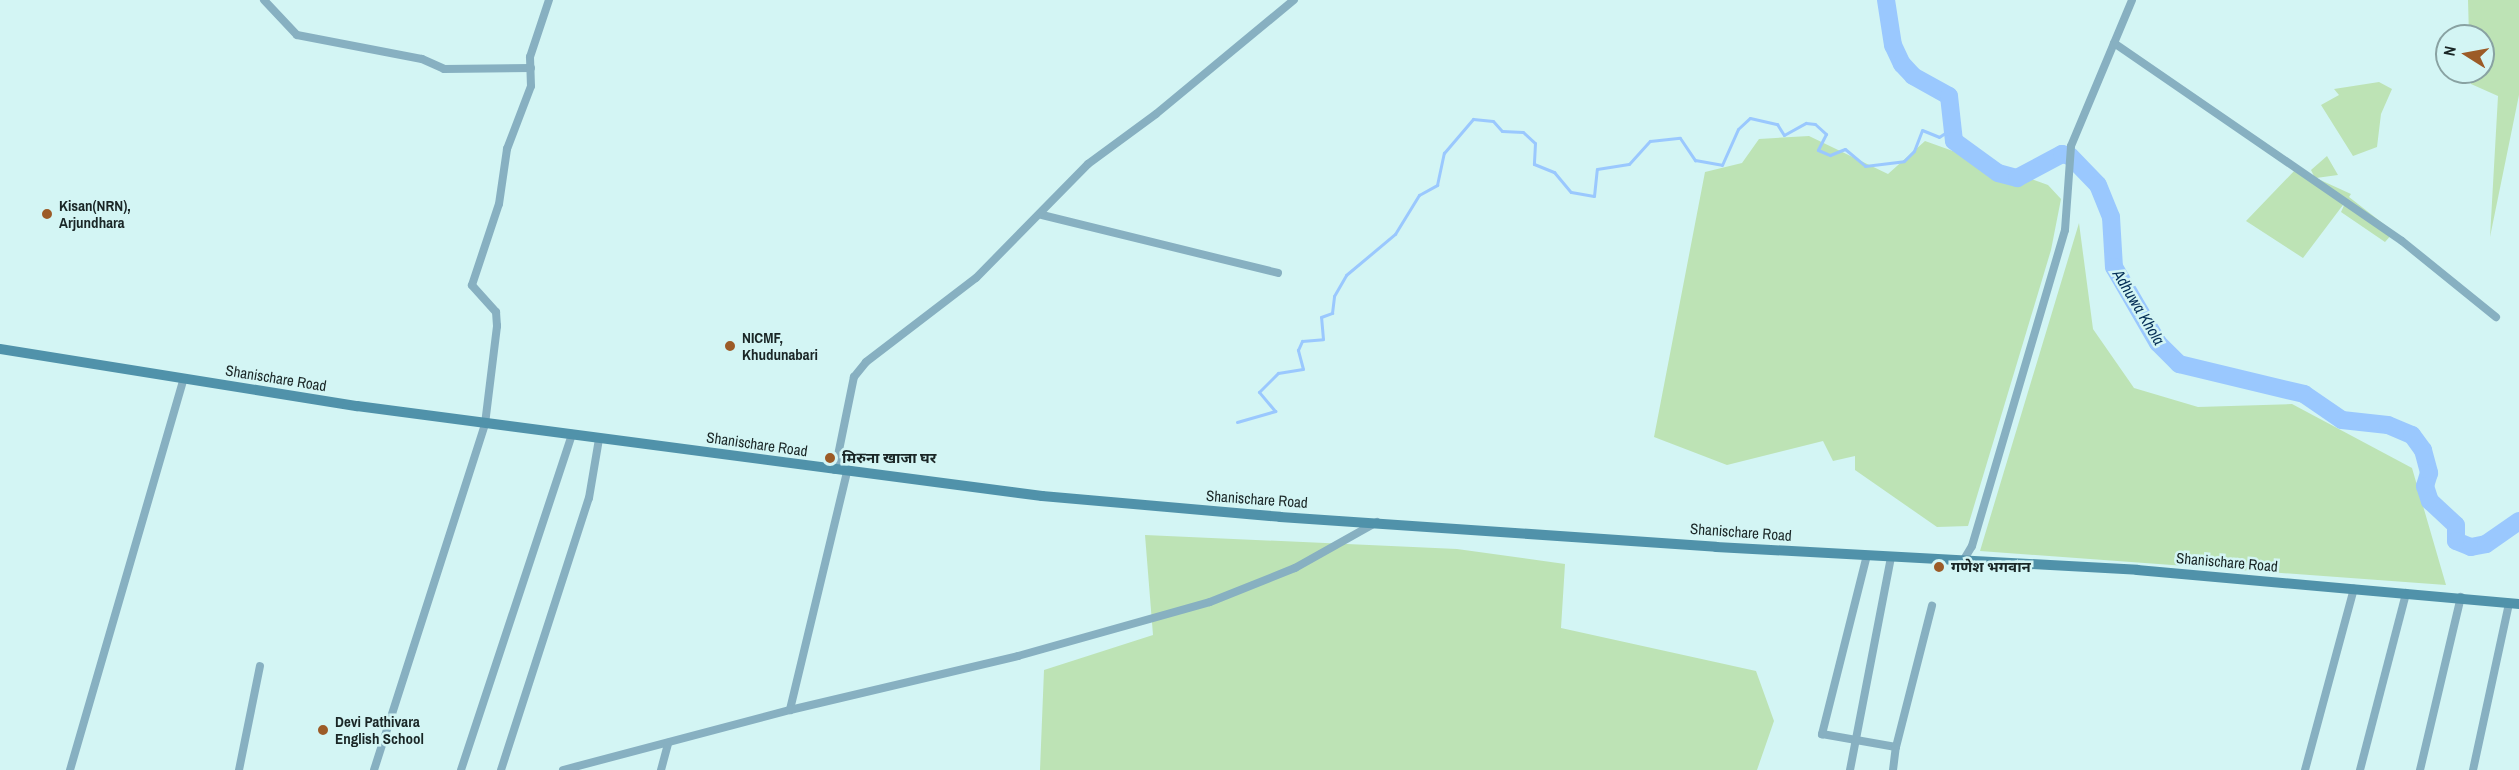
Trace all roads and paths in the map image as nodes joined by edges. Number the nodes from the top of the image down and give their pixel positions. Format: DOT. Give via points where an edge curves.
graph roads {
  1 [pos="264,0"];
  2 [pos="549,0"];
  3 [pos="1294,0"];
  4 [pos="2132,0"];
  5 [pos="2114,43"];
  6 [pos="531,68"];
  7 [pos="1042,215"];
  8 [pos="1278,273"];
  9 [pos="2496,317"];
  10 [pos="0,349"];
  11 [pos="184,378"];
  12 [pos="485,423"];
  13 [pos="572,434"];
  14 [pos="599,439"];
  15 [pos="835,470"];
  16 [pos="847,472"];
  17 [pos="1378,521"];
  18 [pos="1867,555"];
  19 [pos="1890,557"];
  20 [pos="1963,561"];
  21 [pos="2354,588"];
  22 [pos="2406,593"];
  23 [pos="2461,597"];
  24 [pos="2514,604"];
  25 [pos="1932,606"];
  26 [pos="260,666"];
  27 [pos="790,710"];
  28 [pos="1855,740"];
  29 [pos="668,742"];
  30 [pos="1896,747"];
  31 [pos="70,770"];
  32 [pos="239,770"];
  33 [pos="374,770"];
  34 [pos="461,770"];
  35 [pos="501,770"];
  36 [pos="563,770"];
  37 [pos="661,770"];
  38 [pos="1850,770"];
  39 [pos="1893,770"];
  40 [pos="2305,770"];
  41 [pos="2360,770"];
  42 [pos="2420,770"];
  43 [pos="2473,770"];
  1 -- 6 [label="street" via="297,35 422,59 444,69"];
  2 -- 6 [label="street" via="530,57"];
  3 -- 7 [label="street" via="1156,114 1088,164"];
  4 -- 5 [label="street"];
  5 -- 9 [label="street" via="2402,241"];
  5 -- 20 [label="street" via="2071,146 2065,230 1978,525"];
  6 -- 12 [label="street" via="531,86 507,149 499,204 472,285 496,312"];
  7 -- 8 [label="street"];
  7 -- 15 [label="street" via="976,278 866,363 854,377"];
  10 -- 11 [label="street, Shanischare Road"];
  11 -- 12 [label="street, Shanischare Road"];
  11 -- 31 [label="street"];
  12 -- 13 [label="street, Shanischare Road"];
  12 -- 33 [label="street"];
  13 -- 14 [label="street, Shanischare Road"];
  13 -- 34 [label="street"];
  14 -- 15 [label="street, Shanischare Road"];
  14 -- 35 [label="street" via="589,498"];
  15 -- 16 [label="street, Shanischare Road"];
  16 -- 17 [label="street, Shanischare Road" via="1042,496"];
  16 -- 27 [label="street"];
  17 -- 18 [label="street, Shanischare Road"];
  17 -- 27 [label="street" via="1311,560 1210,602 1018,656"];
  18 -- 19 [label="street, Shanischare Road"];
  18 -- 28 [label="street" via="1822,734"];
  19 -- 20 [label="street, Shanischare Road"];
  19 -- 28 [label="street"];
  20 -- 21 [label="street, Shanischare Road" via="2137,570"];
  21 -- 22 [label="street, Shanischare Road"];
  21 -- 40 [label="street"];
  22 -- 23 [label="street, Shanischare Road"];
  22 -- 41 [label="street"];
  23 -- 24 [label="street, Shanischare Road"];
  23 -- 42 [label="street"];
  24 -- 43 [label="street"];
  25 -- 30 [label="street"];
  26 -- 32 [label="street"];
  27 -- 29 [label="street"];
  28 -- 30 [label="street"];
  28 -- 38 [label="street"];
  29 -- 36 [label="street"];
  29 -- 37 [label="street"];
  30 -- 39 [label="street"];
}
